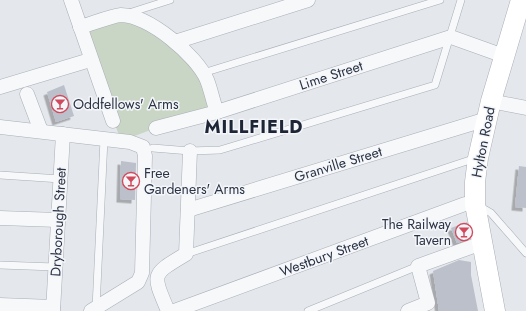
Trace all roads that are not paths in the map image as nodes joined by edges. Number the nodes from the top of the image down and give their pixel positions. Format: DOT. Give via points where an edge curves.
graph roads {
  1 [pos="71,0"];
  2 [pos="170,0"];
  3 [pos="308,0"];
  4 [pos="440,0"];
  5 [pos="461,0"];
  6 [pos="520,0"];
  7 [pos="121,15"];
  8 [pos="80,27"];
  9 [pos="450,37"];
  10 [pos="175,42"];
  11 [pos="504,56"];
  12 [pos="90,60"];
  13 [pos="203,73"];
  14 [pos="0,87"];
  15 [pos="27,94"];
  16 [pos="526,108"];
  17 [pos="489,110"];
  18 [pos="217,112"];
  19 [pos="113,121"];
  20 [pos="0,127"];
  21 [pos="156,128"];
  22 [pos="41,131"];
  23 [pos="63,134"];
  24 [pos="104,139"];
  25 [pos="153,148"];
  26 [pos="190,151"];
  27 [pos="478,158"];
  28 [pos="0,175"];
  29 [pos="61,179"];
  30 [pos="475,204"];
  31 [pos="188,210"];
  32 [pos="0,218"];
  33 [pos="58,220"];
  34 [pos="482,243"];
  35 [pos="526,253"];
  36 [pos="186,254"];
  37 [pos="0,265"];
  38 [pos="418,266"];
  39 [pos="55,267"];
  40 [pos="0,305"];
  41 [pos="429,307"];
  42 [pos="53,309"];
  43 [pos="94,310"];
  44 [pos="168,311"];
  45 [pos="174,311"];
  46 [pos="308,311"];
  47 [pos="408,311"];
  48 [pos="495,311"];
  1 -- 8 [label="street"];
  2 -- 7 [label="lane"];
  3 -- 10 [label="street"];
  4 -- 13 [label="lane"];
  5 -- 9 [label="lane"];
  6 -- 11 [label="street, Hylton Road"];
  7 -- 8 [label="street"];
  7 -- 10 [label="street" via="153,25"];
  8 -- 12 [label="street"];
  9 -- 11 [label="street"];
  9 -- 18 [label="street, Lime Street"];
  9 -- 26 [label="lane" via="434,85 220,150"];
  10 -- 13 [label="street"];
  11 -- 17 [label="street, Hylton Road"];
  12 -- 14 [label="street"];
  12 -- 19 [label="street"];
  13 -- 18 [label="street"];
  15 -- 22 [label="street"];
  16 -- 17 [label="street"];
  17 -- 27 [label="street, Hylton Road"];
  17 -- 31 [label="street, Granville Street"];
  18 -- 21 [label="street, Lime Street"];
  20 -- 22 [label="street"];
  22 -- 23 [label="street"];
  23 -- 24 [label="street"];
  23 -- 29 [label="street, Dryborough Street"];
  24 -- 43 [label="lane"];
  24 -- 43 [label="street" via="130,142 143,147 142,273 138,282"];
  25 -- 26 [label="lane"];
  26 -- 31 [label="street"];
  27 -- 30 [label="street, Hylton Road"];
  27 -- 36 [label="lane"];
  28 -- 29 [label="lane"];
  29 -- 33 [label="street, Dryborough Street"];
  30 -- 34 [label="street, Hylton Road"];
  30 -- 35 [label="lane" via="491,213"];
  30 -- 45 [label="street, Westbury Street" via="465,204"];
  31 -- 36 [label="street"];
  32 -- 33 [label="street"];
  33 -- 39 [label="street, Dryborough Street"];
  34 -- 38 [label="street"];
  34 -- 48 [label="street, Hylton Road"];
  36 -- 44 [label="street" via="157,273 157,285"];
  37 -- 39 [label="lane"];
  38 -- 41 [label="street"];
  38 -- 46 [label="lane"];
  39 -- 42 [label="street, Dryborough Street"];
  40 -- 42 [label="street"];
  41 -- 47 [label="street"];
}
